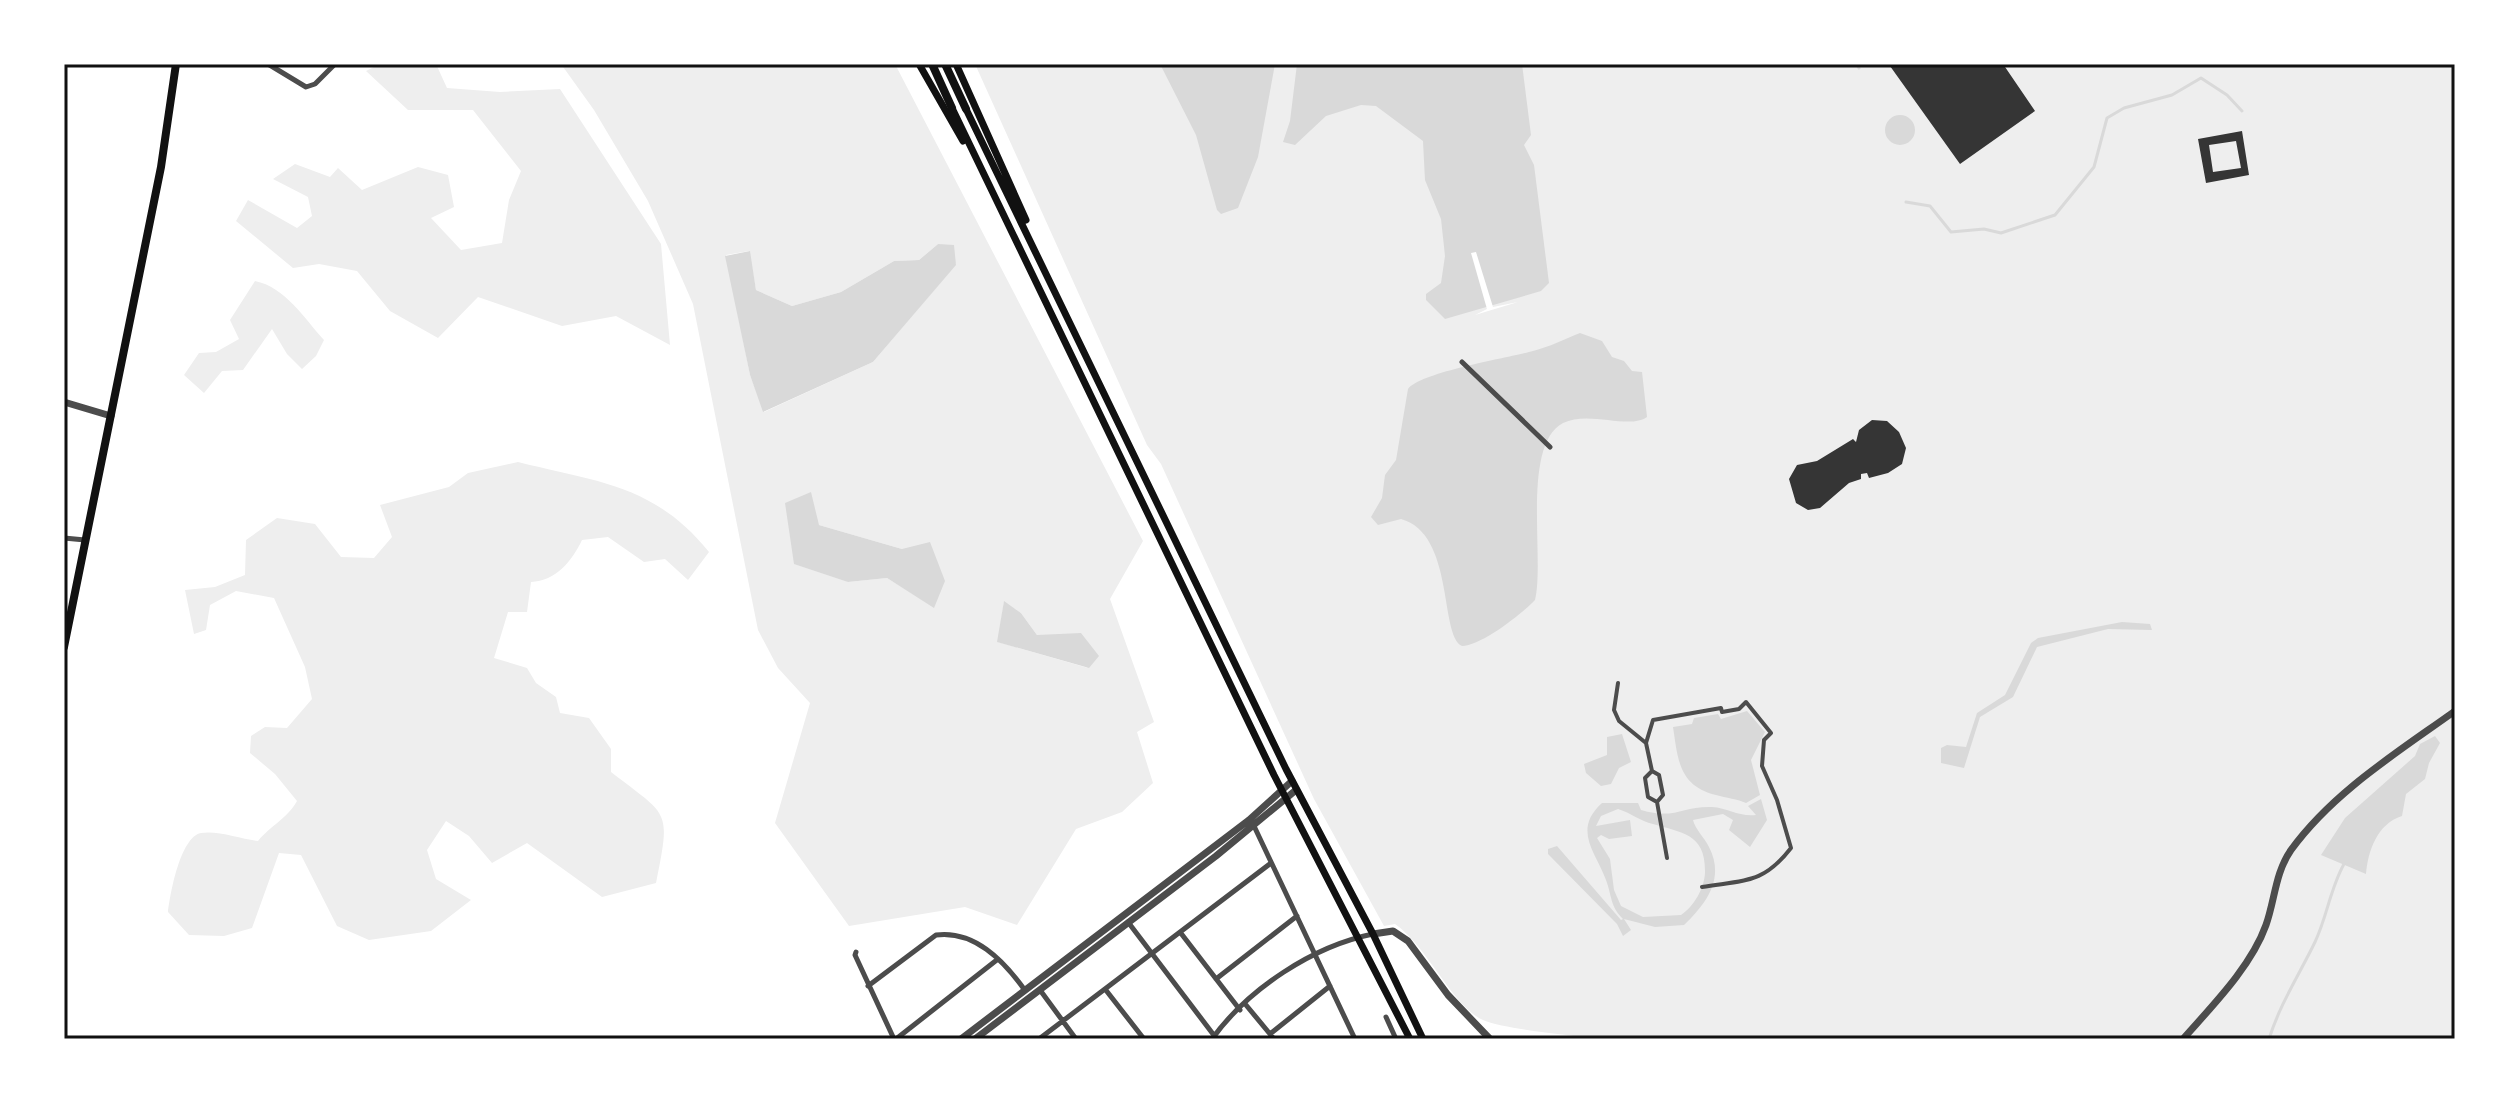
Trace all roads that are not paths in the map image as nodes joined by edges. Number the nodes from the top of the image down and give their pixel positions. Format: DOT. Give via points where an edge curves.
graph roads {
  1 [pos="176,64"];
  2 [pos="268,64"];
  3 [pos="335,64"];
  4 [pos="919,64"];
  5 [pos="932,64"];
  6 [pos="945,64"];
  7 [pos="956,64"];
  8 [pos="952,108"];
  9 [pos="966,109"];
  10 [pos="995,199"];
  11 [pos="1076,331"];
  12 [pos="1462,362"];
  13 [pos="64,402"];
  14 [pos="111,416"];
  15 [pos="1550,447"];
  16 [pos="64,538"];
  17 [pos="85,540"];
  18 [pos="64,647"];
  19 [pos="1618,683"];
  20 [pos="2455,711"];
  21 [pos="1646,743"];
  22 [pos="1652,771"];
  23 [pos="1292,781"];
  24 [pos="1282,790"];
  25 [pos="1296,790"];
  26 [pos="1287,798"];
  27 [pos="1657,802"];
  28 [pos="1254,826"];
  29 [pos="1667,858"];
  30 [pos="1271,863"];
  31 [pos="1702,887"];
  32 [pos="1152,897"];
  33 [pos="1297,916"];
  34 [pos="1127,922"];
  35 [pos="1180,932"];
  36 [pos="1373,934"];
  37 [pos="1357,937"];
  38 [pos="856,952"];
  39 [pos="1151,953"];
  40 [pos="1315,954"];
  41 [pos="998,959"];
  42 [pos="1216,979"];
  43 [pos="868,986"];
  44 [pos="1330,986"];
  45 [pos="1024,989"];
  46 [pos="1105,989"];
  47 [pos="1040,990"];
  48 [pos="1246,1005"];
  49 [pos="1240,1010"];
  50 [pos="1386,1017"];
  51 [pos="1062,1021"];
  52 [pos="1272,1036"];
  53 [pos="1215,1038"];
  54 [pos="895,1039"];
  55 [pos="961,1039"];
  56 [pos="975,1039"];
  57 [pos="1039,1039"];
  58 [pos="1076,1039"];
  59 [pos="1144,1039"];
  60 [pos="1355,1039"];
  61 [pos="1396,1039"];
  62 [pos="1410,1039"];
  63 [pos="1423,1039"];
  64 [pos="1490,1039"];
  65 [pos="2183,1039"];
  1 -- 14 [label="main road"];
  2 -- 3 [label="street" via="306,87"];
  4 -- 10 [label="main road"];
  5 -- 8 [label="main road"];
  6 -- 9 [label="main road"];
  7 -- 11 [label="main road"];
  8 -- 10 [label="main road"];
  9 -- 11 [label="main road"];
  10 -- 24 [label="main road"];
  11 -- 23 [label="main road"];
  12 -- 15 [label="street"];
  13 -- 14 [label="street"];
  14 -- 17 [label="main road"];
  16 -- 17 [label="street"];
  17 -- 18 [label="main road"];
  19 -- 21 [label="street" via="1614,710 1619,721"];
  20 -- 65 [label="street" via="2336,801 2297,842 2280,870 2256,947"];
  21 -- 22 [label="street"];
  21 -- 31 [label="street" via="1653,720 1739,709 1746,702 1771,733 1764,740 1762,766 1791,848 1761,877"];
  22 -- 27 [label="street" via="1659,775 1663,795"];
  22 -- 27 [label="street" via="1645,778 1648,797"];
  23 -- 24 [label="street"];
  23 -- 25 [label="main road"];
  24 -- 26 [label="main road"];
  24 -- 32 [label="street"];
  25 -- 26 [label="street"];
  25 -- 36 [label="main road"];
  26 -- 28 [label="street"];
  26 -- 37 [label="main road"];
  27 -- 29 [label="street"];
  28 -- 30 [label="street"];
  28 -- 32 [label="street"];
  30 -- 33 [label="street"];
  30 -- 35 [label="street"];
  32 -- 34 [label="street"];
  32 -- 45 [label="street"];
  33 -- 40 [label="street"];
  33 -- 42 [label="street"];
  34 -- 39 [label="street"];
  34 -- 47 [label="street"];
  35 -- 39 [label="street"];
  35 -- 42 [label="street"];
  36 -- 37 [label="street"];
  36 -- 63 [label="main road"];
  36 -- 64 [label="street" via="1393,931 1408,941"];
  37 -- 40 [label="street"];
  37 -- 62 [label="main road"];
  38 -- 43 [label="street"];
  39 -- 46 [label="street"];
  39 -- 53 [label="street"];
  40 -- 44 [label="street"];
  40 -- 48 [label="street"];
  41 -- 43 [label="street" via="966,936 936,935"];
  41 -- 45 [label="street"];
  41 -- 54 [label="street"];
  42 -- 49 [label="street"];
  43 -- 54 [label="street"];
  44 -- 52 [label="street"];
  44 -- 60 [label="street"];
  45 -- 55 [label="street"];
  46 -- 51 [label="street"];
  46 -- 59 [label="street"];
  47 -- 51 [label="street"];
  47 -- 56 [label="street"];
  48 -- 49 [label="street"];
  48 -- 52 [label="street"];
  49 -- 53 [label="street"];
  50 -- 61 [label="street"];
  51 -- 57 [label="street"];
  51 -- 58 [label="street"];
}
